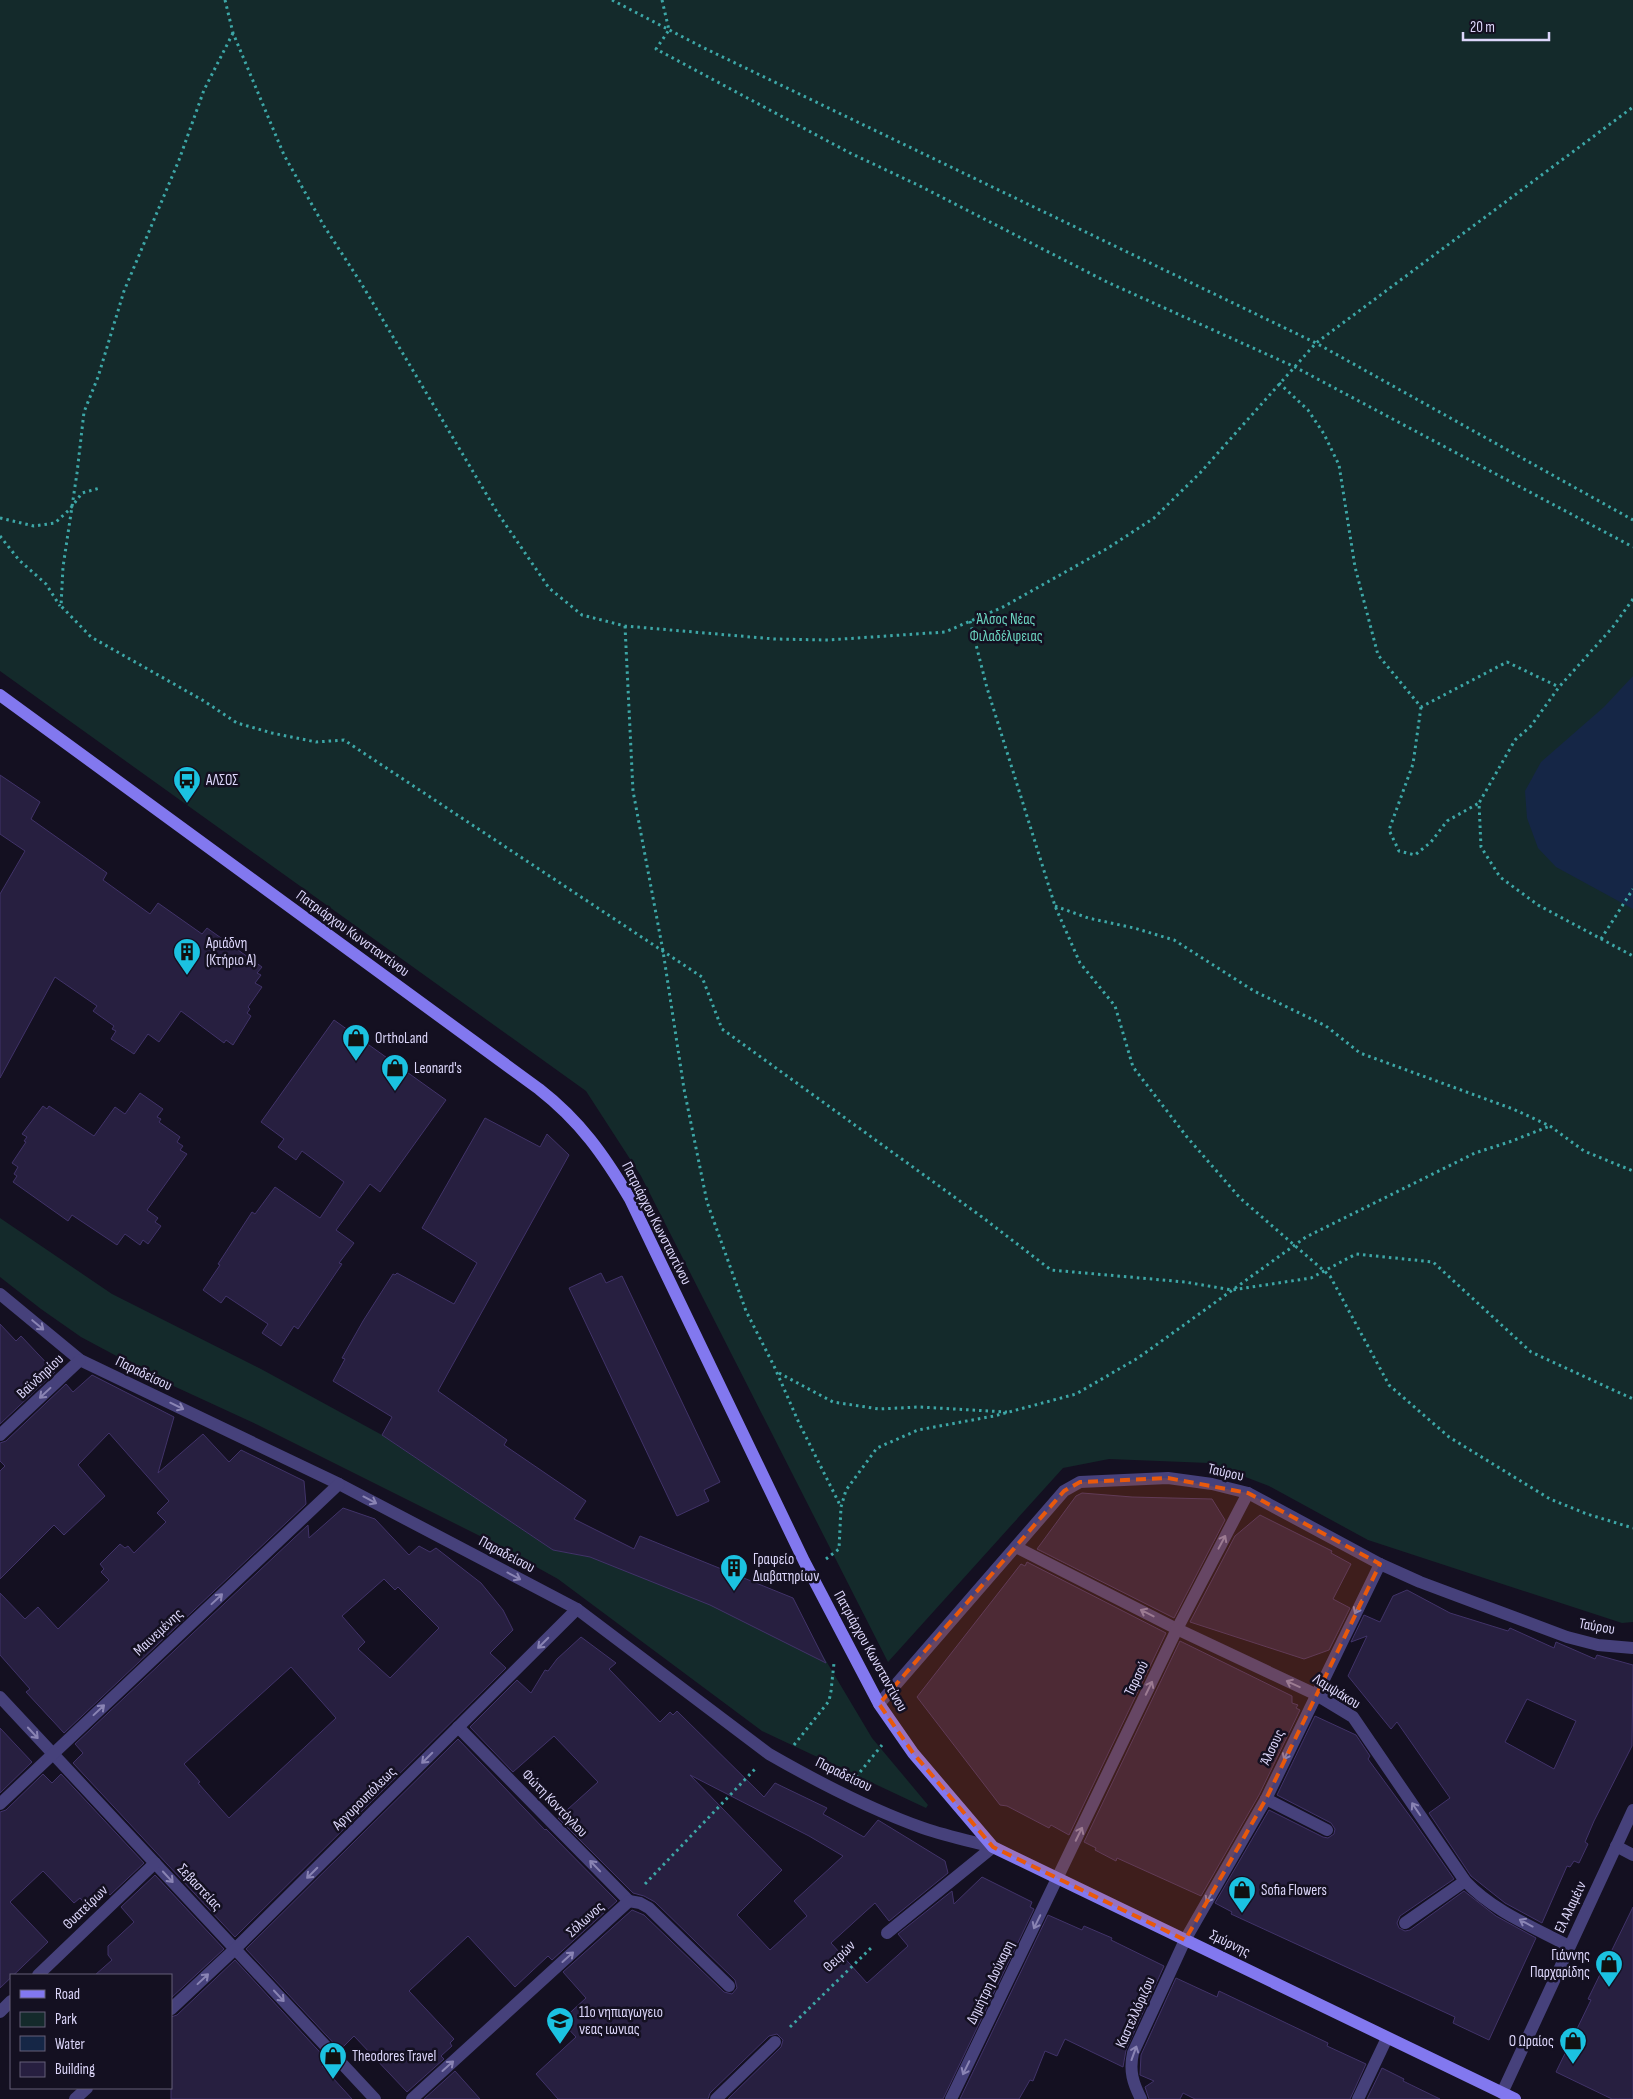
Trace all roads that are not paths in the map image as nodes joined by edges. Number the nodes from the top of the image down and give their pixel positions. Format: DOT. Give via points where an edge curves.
graph roads {
  1 [pos="0,695"];
  2 [pos="0,1294"];
  3 [pos="80,1360"];
  4 [pos="0,1435"];
  5 [pos="339,1484"];
  6 [pos="1248,1493"];
  7 [pos="1016,1547"];
  8 [pos="1380,1564"];
  9 [pos="577,1609"];
  10 [pos="1177,1629"];
  11 [pos="1633,1648"];
  12 [pos="1315,1694"];
  13 [pos="0,1697"];
  14 [pos="879,1704"];
  15 [pos="458,1727"];
  16 [pos="53,1754"];
  17 [pos="1266,1799"];
  18 [pos="0,1804"];
  19 [pos="1633,1810"];
  20 [pos="1327,1830"];
  21 [pos="1616,1846"];
  22 [pos="994,1847"];
  23 [pos="1633,1854"];
  24 [pos="155,1863"];
  25 [pos="1058,1878"];
  26 [pos="1465,1881"];
  27 [pos="629,1901"];
  28 [pos="1405,1923"];
  29 [pos="887,1932"];
  30 [pos="1185,1940"];
  31 [pos="1570,1946"];
  32 [pos="235,1949"];
  33 [pos="39,1974"];
  34 [pos="729,1986"];
  35 [pos="10,2002"];
  36 [pos="172,2008"];
  37 [pos="0,2012"];
  38 [pos="1387,2038"];
  39 [pos="775,2042"];
  40 [pos="86,2089"];
  41 [pos="1500,2096"];
  42 [pos="75,2099"];
  43 [pos="375,2099"];
  44 [pos="412,2099"];
  45 [pos="716,2099"];
  46 [pos="951,2099"];
  47 [pos="1141,2099"];
  48 [pos="1358,2099"];
  49 [pos="1515,2099"];
  1 -- 14 [label="main road, Πατριάρχου Κωνσταντίνου" via="539,1089 579,1124 630,1199 809,1571"];
  2 -- 3 [label="street, Παραδείσου, one-way"];
  3 -- 4 [label="street, Βαϊνδηρίου, one-way"];
  3 -- 5 [label="street, Παραδείσου, one-way"];
  5 -- 9 [label="street, Παραδείσου, one-way"];
  16 -- 5 [label="street, Μαινεμένης, one-way"];
  6 -- 7 [label="street, Ταύρου" via="1168,1478 1080,1482 1064,1491"];
  6 -- 8 [label="street, Ταύρου"];
  10 -- 6 [label="street, Ταρσού, one-way"];
  10 -- 7 [label="street, Λαμψάκου, one-way"];
  7 -- 14 [label="street, Ταύρου"];
  8 -- 11 [label="street, Ταύρου" via="1567,1637 1598,1645"];
  8 -- 12 [label="street, Άλσους, one-way"];
  9 -- 15 [label="street, Αργυρουπόλεως, one-way"];
  9 -- 22 [label="street, Παραδείσου" via="782,1761 842,1793 923,1828"];
  12 -- 10 [label="street, Λαμψάκου, one-way"];
  25 -- 10 [label="street, Ταρσού, one-way"];
  12 -- 17 [label="street, Άλσους, one-way"];
  26 -- 12 [label="street, Λαμψάκου, one-way" via="1353,1717"];
  13 -- 16 [label="street, Σεβαστείας, one-way"];
  14 -- 22 [label="main road, Πατριάρχου Κωνσταντίνου" via="939,1784"];
  27 -- 15 [label="street, Φώτη Κοντόγλου, one-way"];
  15 -- 32 [label="street, Αργυρουπόλεως, one-way"];
  16 -- 18 [label="street, Μαινεμένης"];
  16 -- 24 [label="street, Σεβαστείας"];
  17 -- 20 [label="street"];
  17 -- 30 [label="street, Άλσους, one-way"];
  19 -- 21 [label="street, Ελ Αλαμέιν"];
  21 -- 23 [label="street"];
  21 -- 31 [label="street, Ελ Αλαμέιν"];
  22 -- 25 [label="main road, Πατριάρχου Κωνσταντίνου"];
  22 -- 29 [label="street"];
  24 -- 32 [label="street, Σεβαστείας, one-way"];
  24 -- 33 [label="street, Θυατείρων"];
  25 -- 30 [label="main road, Σμύρνης"];
  25 -- 46 [label="street, Δημήτρη Δούκαρη, one-way"];
  26 -- 28 [label="street"];
  31 -- 26 [label="street, Λαμψάκου, one-way" via="1492,1905"];
  27 -- 34 [label="street" via="649,1908"];
  44 -- 27 [label="street, Σόλωνος, one-way"];
  30 -- 38 [label="main road, Σμύρνης"];
  47 -- 30 [label="street, Καστελλόριζου, one-way" via="1131,2075 1133,2053"];
  31 -- 41 [label="street, Ελ Αλαμέιν"];
  36 -- 32 [label="street, Αργυρουπόλεως, one-way"];
  32 -- 43 [label="street, Σεβαστείας, one-way"];
  35 -- 37 [label="street"];
  38 -- 41 [label="main road, Σμύρνης"];
  38 -- 48 [label="street"];
  39 -- 45 [label="street"];
  40 -- 42 [label="street"];
  41 -- 49 [label="main road, Σμύρνης"];
}
